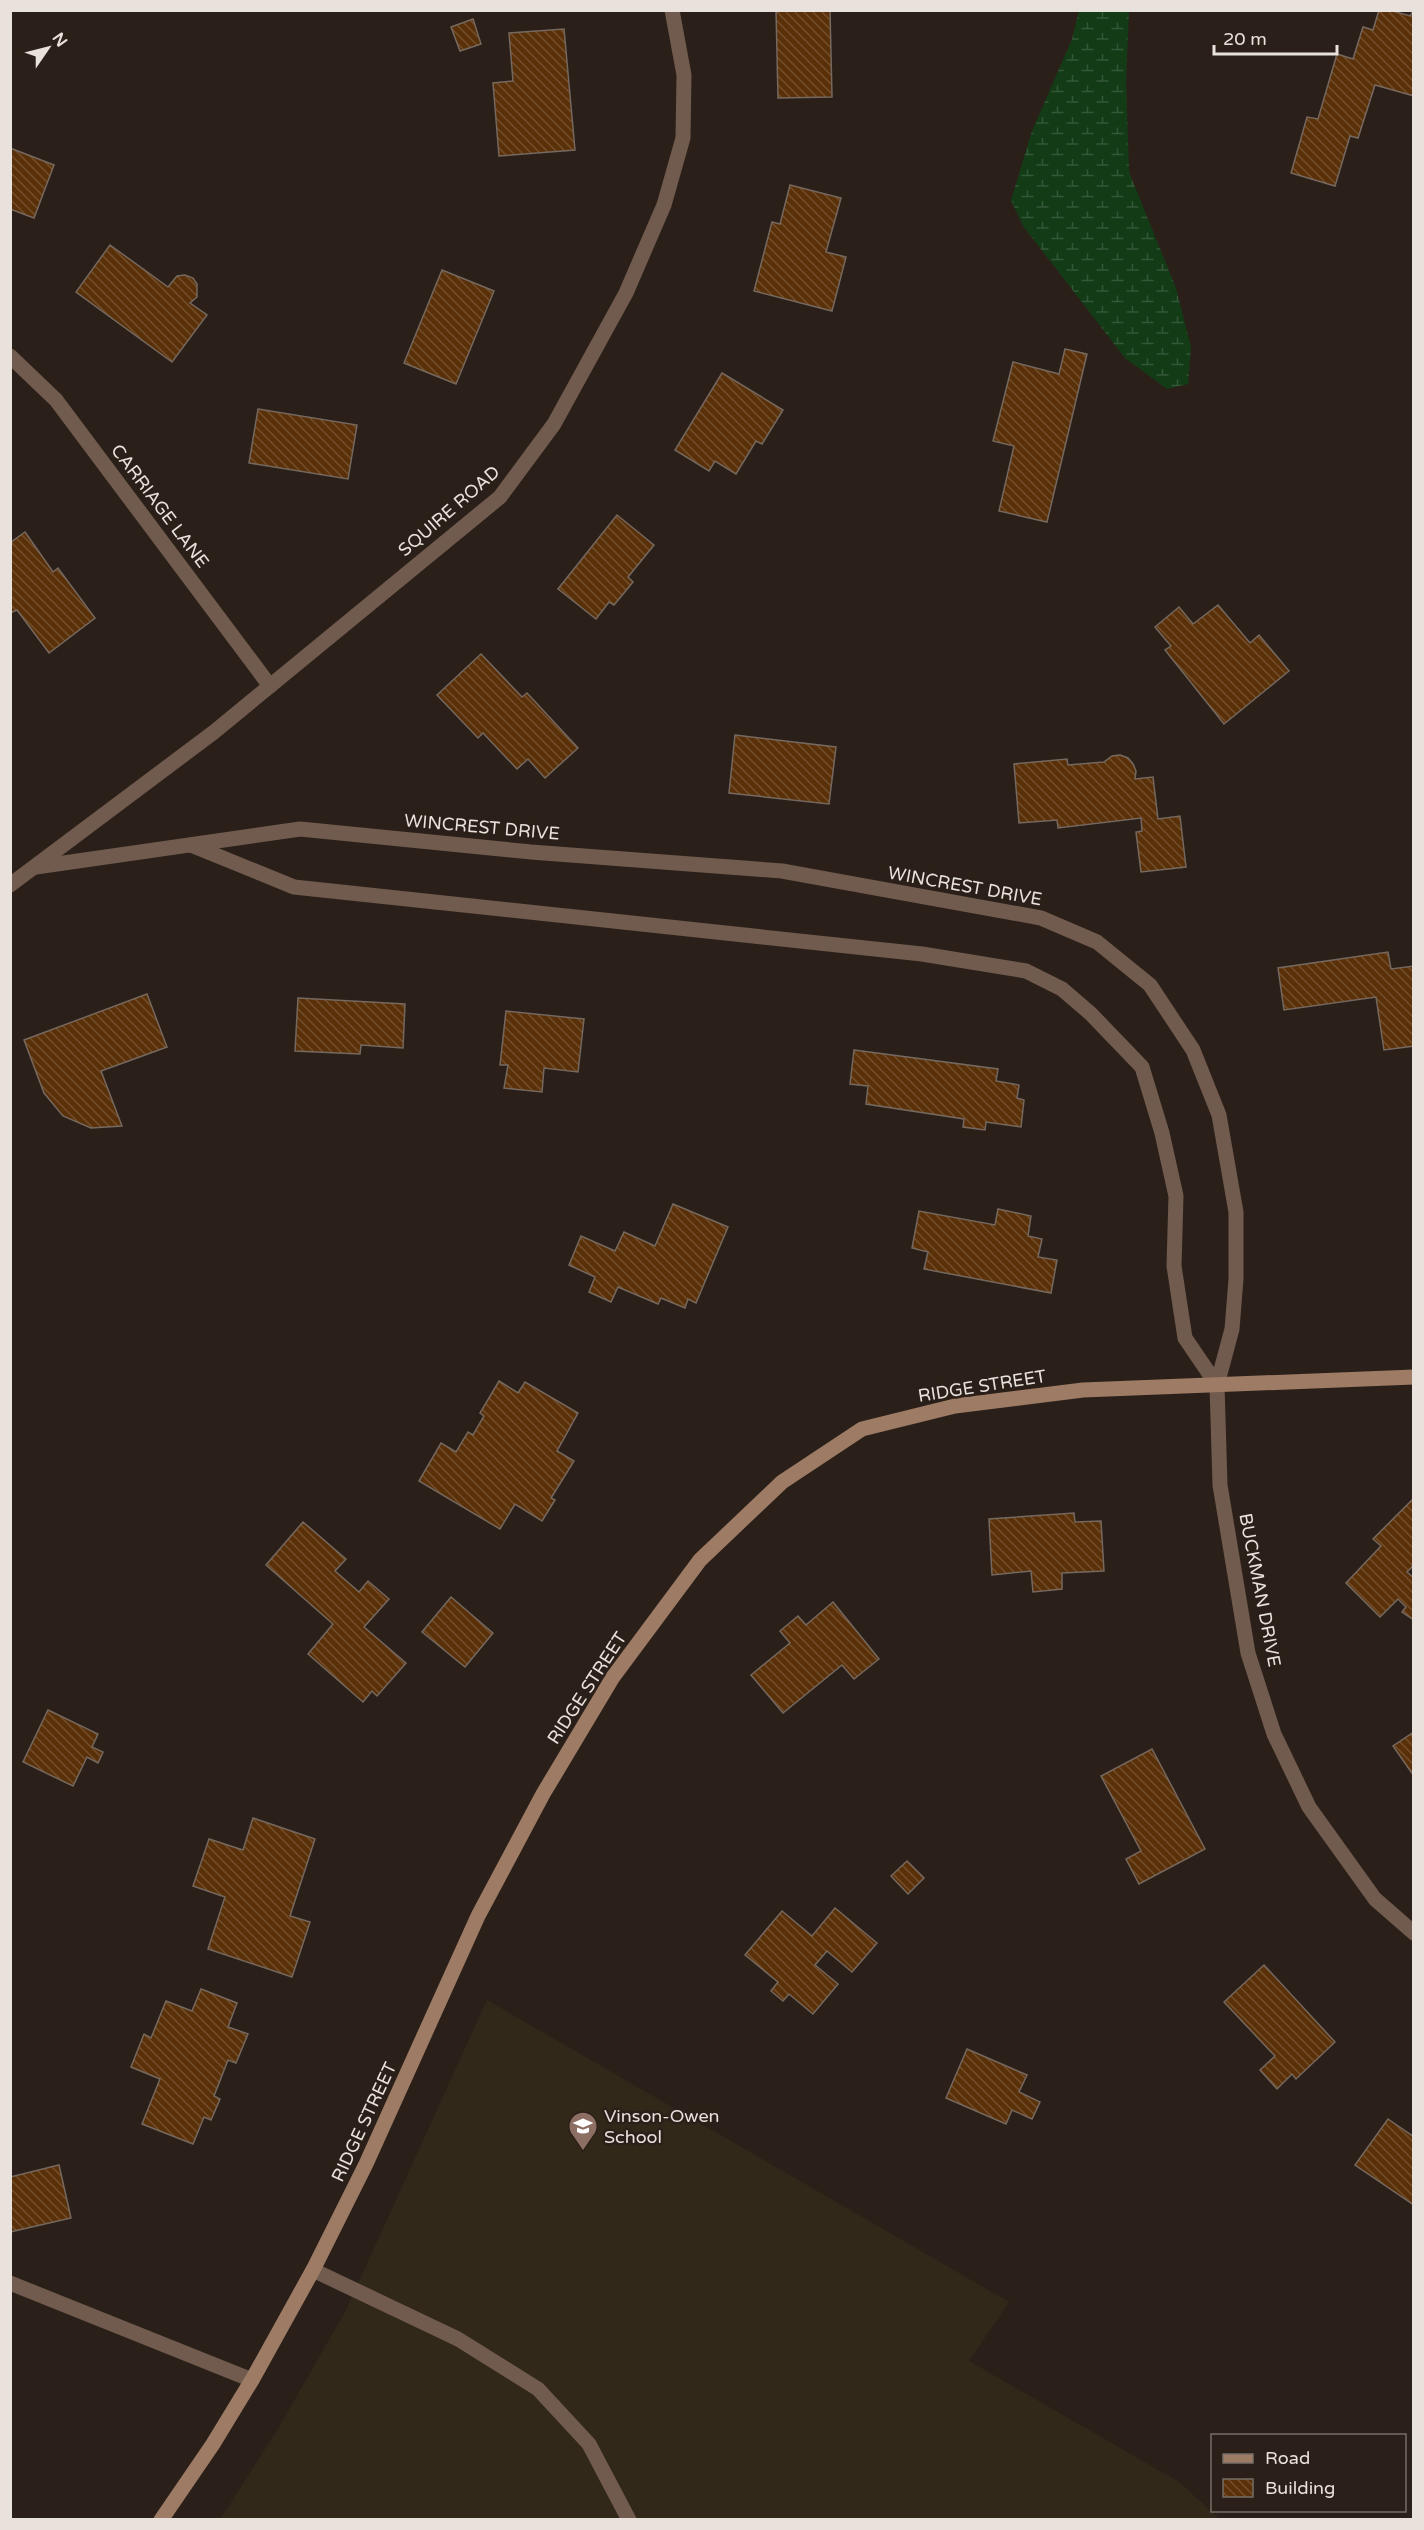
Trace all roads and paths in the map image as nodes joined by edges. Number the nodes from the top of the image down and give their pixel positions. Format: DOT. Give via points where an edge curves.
graph roads {
  1 [pos="672,10"];
  2 [pos="10,356"];
  3 [pos="270,686"];
  4 [pos="190,845"];
  5 [pos="36,867"];
  6 [pos="10,885"];
  7 [pos="1413,1377"];
  8 [pos="1217,1385"];
  9 [pos="1413,1933"];
  10 [pos="313,2270"];
  11 [pos="10,2283"];
  12 [pos="252,2380"];
  13 [pos="161,2520"];
  14 [pos="629,2520"];
  1 -- 3 [label="street, SQUIRE ROAD" via="684,75 683,138 664,205 626,293 554,424 500,497"];
  2 -- 3 [label="street, CARRIAGE LANE" via="56,400"];
  3 -- 5 [label="street, SQUIRE ROAD"];
  4 -- 5 [label="street, WINCREST DRIVE"];
  4 -- 8 [label="street, WINCREST DRIVE" via="294,886 922,954 1026,971 1062,989 1142,1067 1176,1196 1174,1266 1185,1338"];
  4 -- 8 [label="street, WINCREST DRIVE" via="300,829 782,871 1041,918 1097,942 1150,985 1193,1050 1219,1115 1236,1212 1236,1279 1232,1329"];
  5 -- 6 [label="street, SQUIRE ROAD"];
  7 -- 8 [label="street, RIDGE STREET"];
  8 -- 9 [label="street, BUCKMAN DRIVE" via="1220,1485 1248,1653 1274,1734 1309,1807 1375,1899"];
  8 -- 10 [label="street, RIDGE STREET" via="1083,1390 966,1404 862,1429 783,1482 700,1560 613,1677 543,1794 478,1916 366,2164"];
  10 -- 12 [label="street, RIDGE STREET"];
  10 -- 14 [label="street" via="458,2339 538,2390 589,2444"];
  11 -- 12 [label="street"];
  12 -- 13 [label="street, RIDGE STREET"];
}
